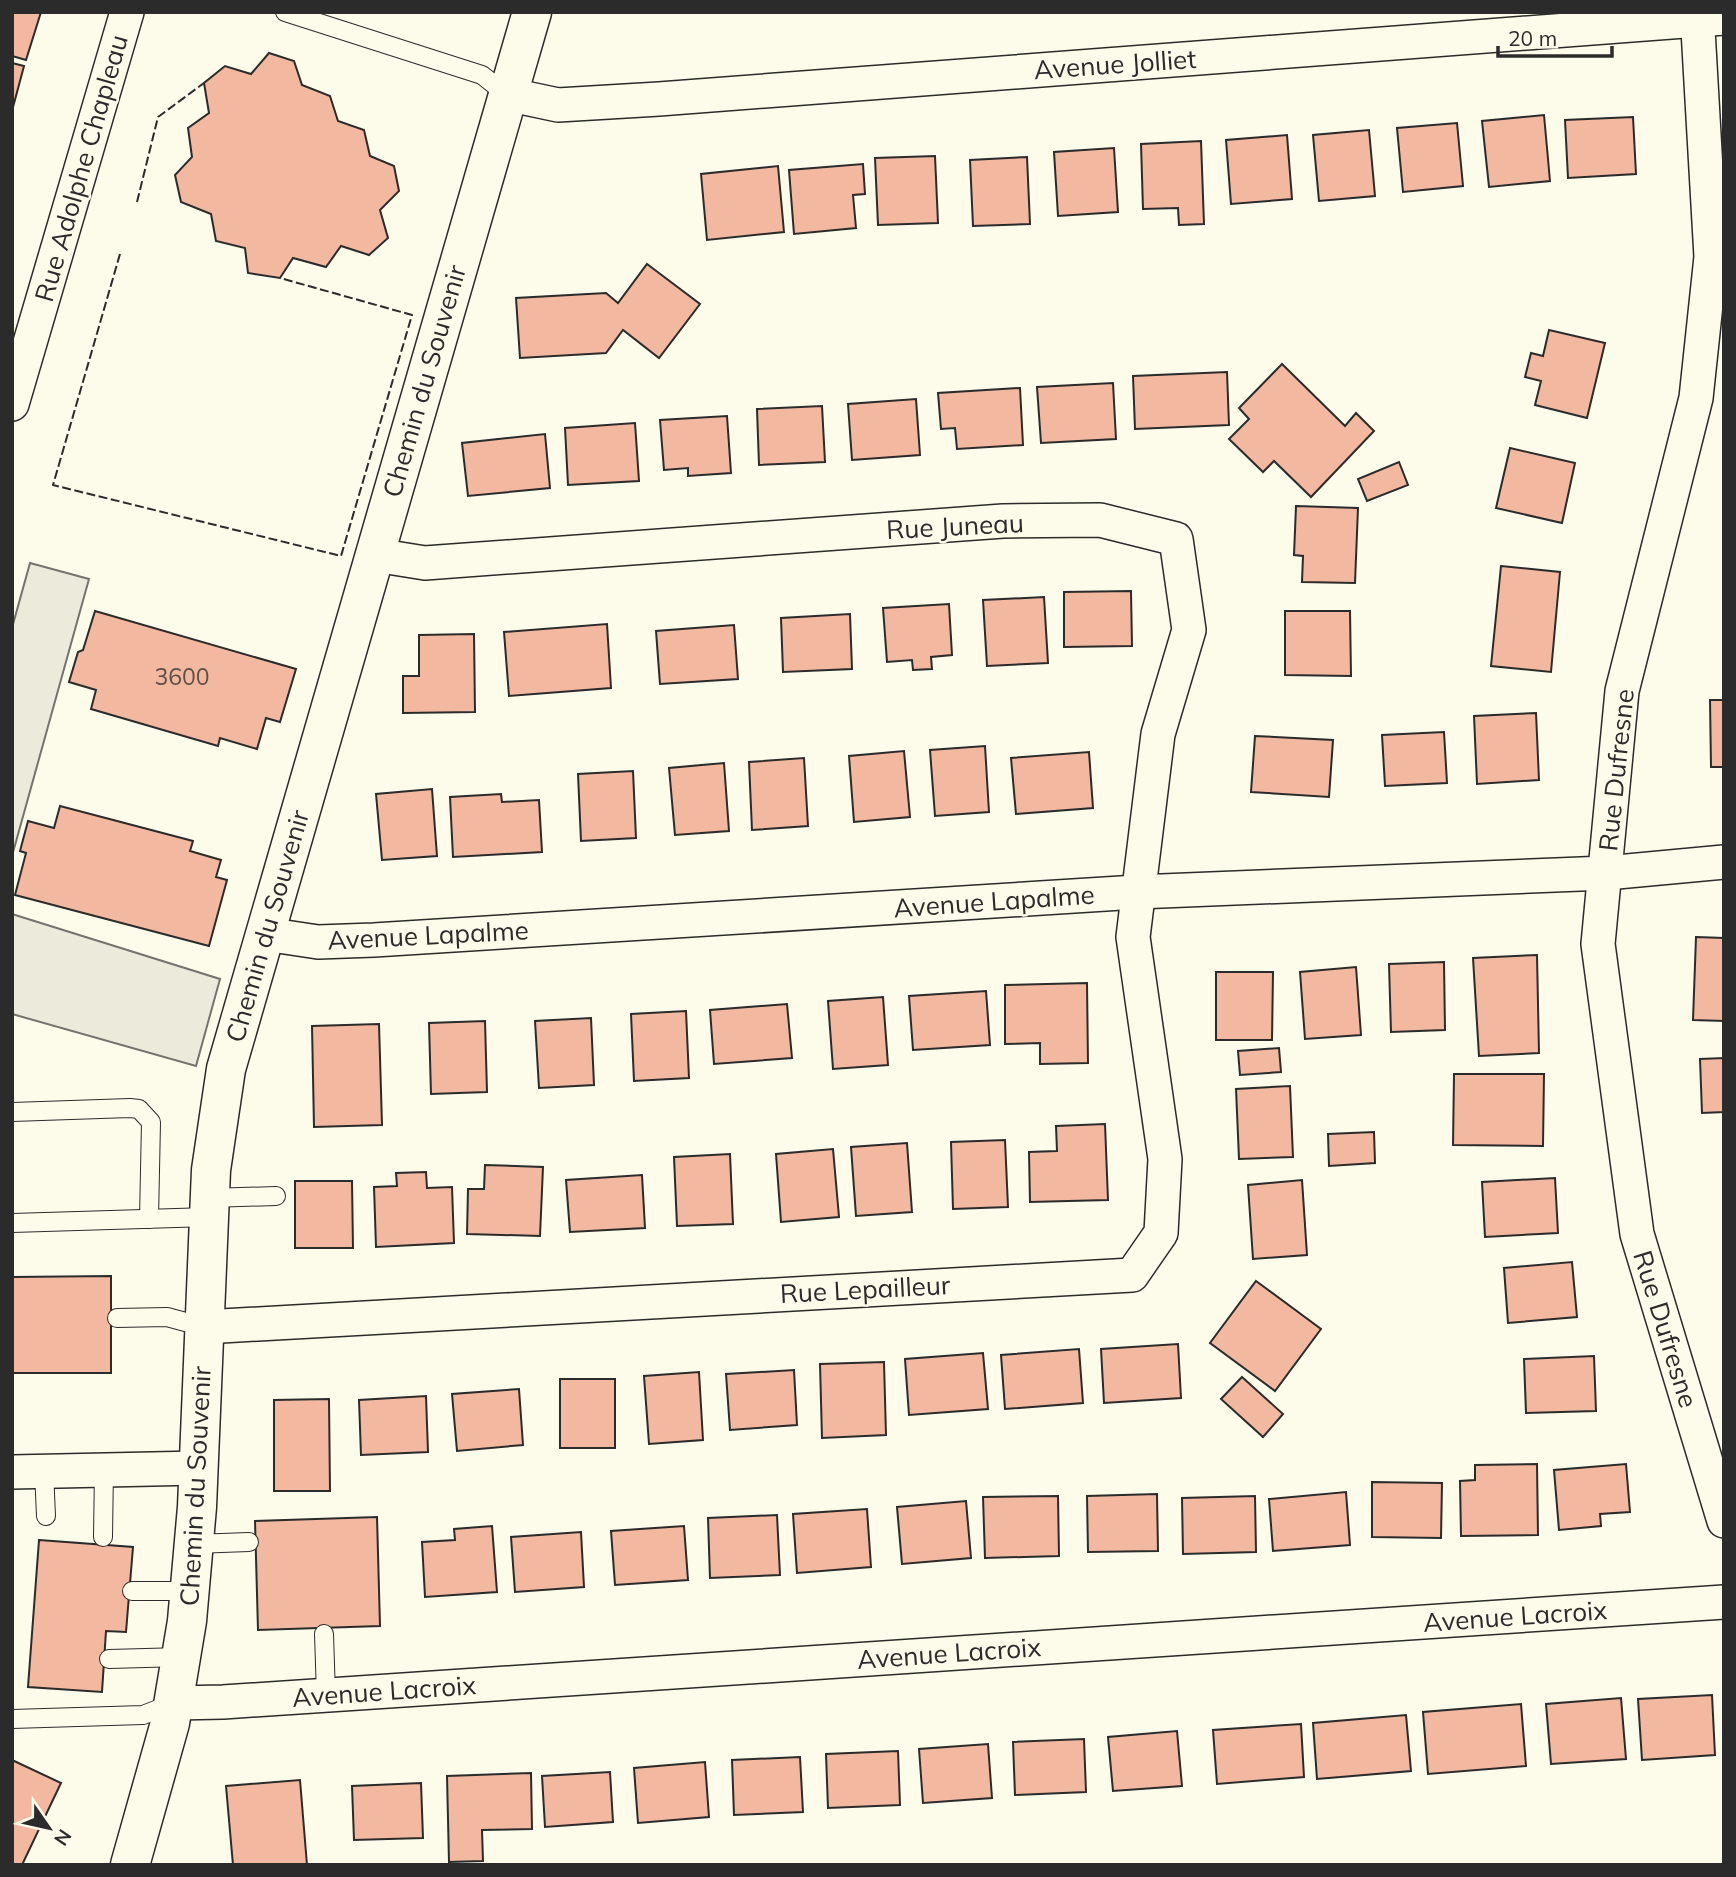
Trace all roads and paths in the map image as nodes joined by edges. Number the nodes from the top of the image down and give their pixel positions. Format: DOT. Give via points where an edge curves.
graph roads {
  1 [pos="127,12"];
  2 [pos="285,12"];
  3 [pos="532,12"];
  4 [pos="1706,17"];
  5 [pos="506,94"];
  6 [pos="12,404"];
  7 [pos="375,555"];
  8 [pos="1724,862"];
  9 [pos="1606,873"];
  10 [pos="1138,892"];
  11 [pos="265,934"];
  12 [pos="12,1112"];
  13 [pos="276,1196"];
  14 [pos="209,1208"];
  15 [pos="149,1219"];
  16 [pos="12,1223"];
  17 [pos="117,1318"];
  18 [pos="204,1327"];
  19 [pos="198,1468"];
  20 [pos="104,1469"];
  21 [pos="28,1471"];
  22 [pos="46,1516"];
  23 [pos="1724,1521"];
  24 [pos="103,1537"];
  25 [pos="249,1542"];
  26 [pos="194,1544"];
  27 [pos="132,1591"];
  28 [pos="190,1591"];
  29 [pos="1724,1602"];
  30 [pos="324,1634"];
  31 [pos="182,1657"];
  32 [pos="109,1659"];
  33 [pos="326,1695"];
  34 [pos="175,1703"];
  35 [pos="12,1719"];
  36 [pos="130,1864"];
  1 -- 6 [label="street, Rue Adolphe Chapleau"];
  2 -- 5 [label="lane" via="482,75"];
  3 -- 5 [label="street, Chemin du Souvenir"];
  4 -- 5 [label="street, Avenue Jolliet" via="659,99 558,105"];
  4 -- 9 [label="street, Rue Dufresne" via="1711,257 1696,398 1622,691"];
  5 -- 7 [label="street, Chemin du Souvenir"];
  7 -- 10 [label="street, Rue Juneau" via="425,563 1003,521 1100,520 1176,539 1189,630 1158,734"];
  7 -- 11 [label="street, Chemin du Souvenir"];
  8 -- 9 [label="street, Avenue Lapalme"];
  9 -- 10 [label="street, Avenue Lapalme"];
  9 -- 23 [label="street, Rue Dufresne" via="1598,944 1637,1234"];
  10 -- 11 [label="street, Avenue Lapalme" via="374,940 318,942"];
  10 -- 18 [label="street, Rue Lepailleur" via="1133,937 1165,1159 1161,1233 1132,1275"];
  11 -- 14 [label="street, Chemin du Souvenir" via="221,1090"];
  12 -- 15 [label="lane" via="130,1108 146,1115 151,1122"];
  13 -- 14 [label="lane"];
  14 -- 15 [label="lane"];
  14 -- 18 [label="street, Chemin du Souvenir"];
  15 -- 16 [label="lane"];
  17 -- 18 [label="lane" via="167,1317"];
  18 -- 19 [label="street, Chemin du Souvenir"];
  19 -- 20 [label="street"];
  19 -- 26 [label="street, Chemin du Souvenir"];
  20 -- 21 [label="street"];
  20 -- 24 [label="lane"];
  21 -- 22 [label="lane"];
  25 -- 26 [label="lane"];
  26 -- 28 [label="street, Chemin du Souvenir"];
  27 -- 28 [label="lane"];
  28 -- 31 [label="street, Chemin du Souvenir"];
  29 -- 33 [label="street, Avenue Lacroix"];
  30 -- 33 [label="lane"];
  31 -- 32 [label="lane"];
  31 -- 34 [label="street, Chemin du Souvenir"];
  33 -- 34 [label="street, Avenue Lacroix"];
  34 -- 35 [label="lane" via="144,1715"];
  34 -- 36 [label="street, Chemin du Souvenir"];
}
